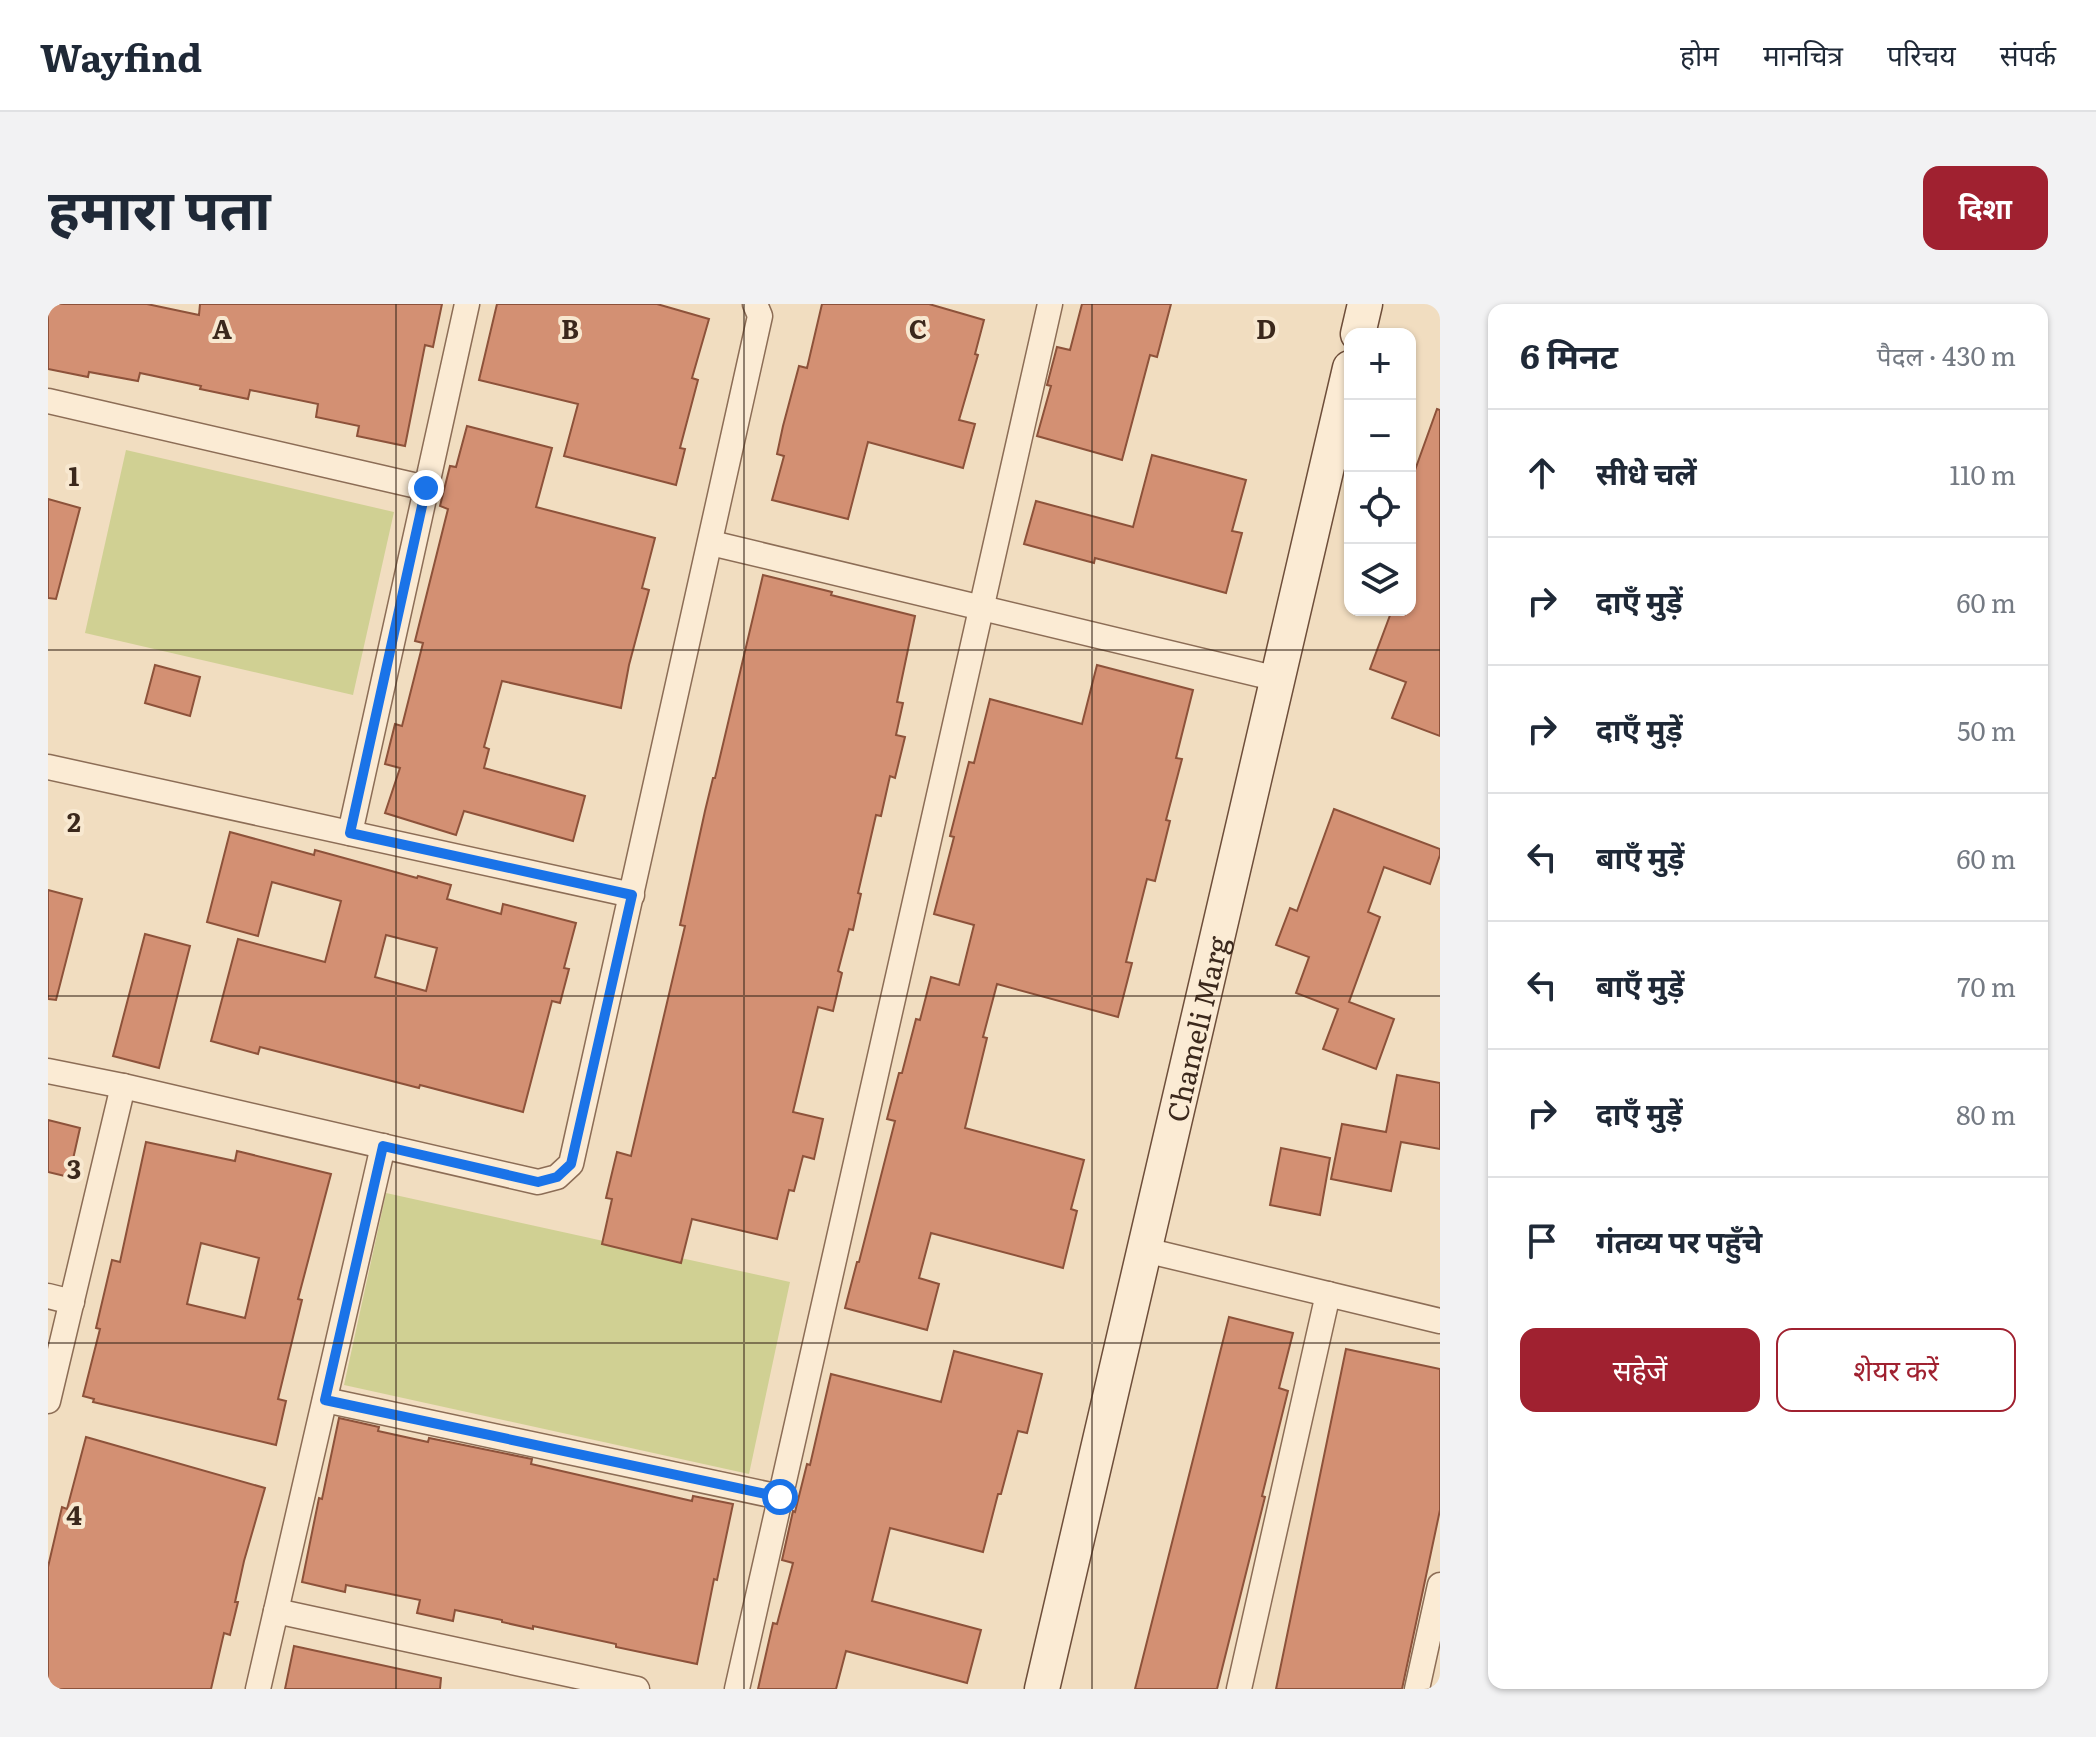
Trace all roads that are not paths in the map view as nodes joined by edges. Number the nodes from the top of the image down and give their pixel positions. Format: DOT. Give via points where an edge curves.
graph roads {
  1 [pos="467,304"];
  2 [pos="755,304"];
  3 [pos="1050,304"];
  4 [pos="1365,304"];
  5 [pos="1359,328"];
  6 [pos="1344,394"];
  7 [pos="48,401"];
  8 [pos="426,488"];
  9 [pos="711,543"];
  10 [pos="981,608"];
  11 [pos="1278,679"];
  12 [pos="48,767"];
  13 [pos="350,833"];
  14 [pos="632,895"];
  15 [pos="48,1071"];
  16 [pos="123,1086"];
  17 [pos="383,1146"];
  18 [pos="1145,1250"];
  19 [pos="1328,1294"];
  20 [pos="60,1299"];
  21 [pos="1440,1321"];
  22 [pos="325,1400"];
  23 [pos="48,1401"];
  24 [pos="780,1497"];
  25 [pos="1440,1585"];
  26 [pos="276,1611"];
  27 [pos="258,1689"];
  28 [pos="637,1689"];
  29 [pos="737,1689"];
  30 [pos="1042,1689"];
  31 [pos="1239,1689"];
  32 [pos="1417,1689"];
  1 -- 8 [label="street"];
  2 -- 9 [label="street" via="760,316"];
  3 -- 10 [label="street"];
  4 -- 5 [label="street"];
  6 -- 11 [label="street, Chameli Marg"];
  7 -- 8 [label="street"];
  8 -- 13 [label="street"];
  9 -- 10 [label="street"];
  9 -- 14 [label="street"];
  10 -- 11 [label="street"];
  10 -- 24 [label="street"];
  11 -- 18 [label="street, Chameli Marg"];
  12 -- 13 [label="street"];
  13 -- 14 [label="street"];
  14 -- 17 [label="street" via="571,1164 557,1177 538,1182"];
  15 -- 16 [label="street"];
  16 -- 17 [label="street"];
  16 -- 20 [label="street"];
  17 -- 22 [label="street"];
  18 -- 19 [label="street"];
  18 -- 30 [label="street, Chameli Marg"];
  19 -- 21 [label="street"];
  19 -- 31 [label="street"];
  20 -- 23 [label="street"];
  22 -- 24 [label="street"];
  22 -- 26 [label="street"];
  24 -- 29 [label="street"];
  25 -- 32 [label="street"];
  26 -- 27 [label="street"];
  26 -- 28 [label="street"];
}
